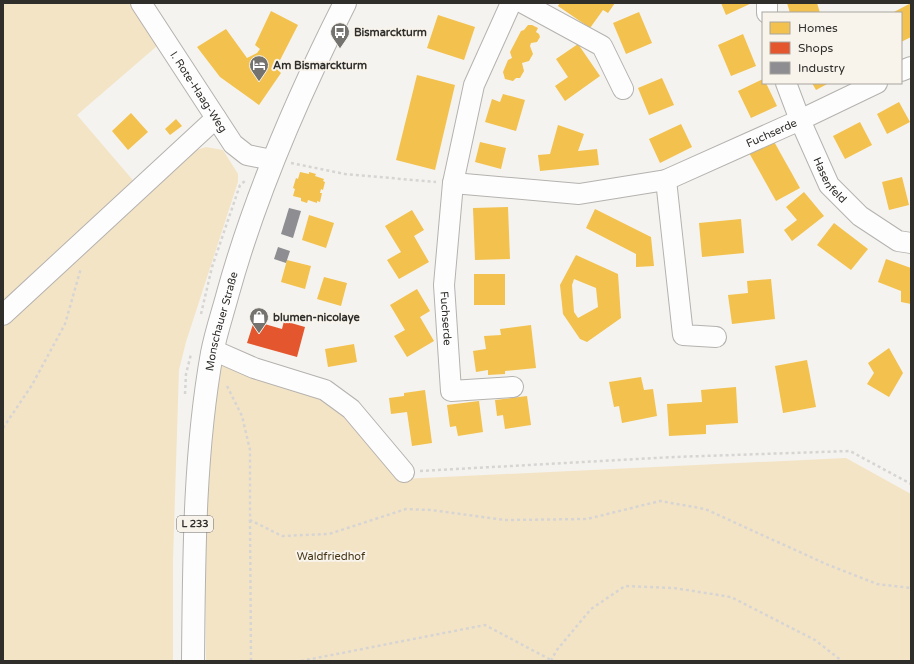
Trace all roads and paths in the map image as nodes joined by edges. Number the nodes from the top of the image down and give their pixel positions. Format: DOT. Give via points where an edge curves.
graph roads {
  1 [pos="141,3"];
  2 [pos="345,3"];
  3 [pos="511,3"];
  4 [pos="523,3"];
  5 [pos="911,66"];
  6 [pos="902,70"];
  7 [pos="786,84"];
  8 [pos="875,84"];
  9 [pos="623,89"];
  10 [pos="216,118"];
  11 [pos="800,120"];
  12 [pos="272,160"];
  13 [pos="666,180"];
  14 [pos="453,183"];
  15 [pos="911,244"];
  16 [pos="82,266"];
  17 [pos="3,315"];
  18 [pos="716,337"];
  19 [pos="212,350"];
  20 [pos="223,380"];
  21 [pos="514,387"];
  22 [pos="3,428"];
  23 [pos="404,472"];
  24 [pos="911,484"];
  25 [pos="250,520"];
  26 [pos="911,588"];
  27 [pos="193,661"];
  28 [pos="251,661"];
  29 [pos="301,661"];
  30 [pos="551,661"];
  31 [pos="842,661"];
  1 -- 10 [label="street, I. Rote-Haag-Weg"];
  2 -- 12 [label="main road, Monschauer Straße / L 233"];
  3 -- 14 [label="street, Fuchserde" via="474,85"];
  4 -- 9 [label="street" via="602,46"];
  5 -- 6 [label="street"];
  7 -- 11 [label="street, Hasenfeld"];
  8 -- 11 [label="street, Fuchserde"];
  10 -- 12 [label="street, I. Rote-Haag-Weg" via="234,144 247,155"];
  10 -- 17 [label="street"];
  11 -- 13 [label="street, Fuchserde"];
  11 -- 15 [label="street, Hasenfeld" via="829,185 860,216 898,241"];
  12 -- 14 [label="path" via="345,174"];
  12 -- 19 [label="main road, Monschauer Straße / L 233" via="238,256"];
  13 -- 14 [label="street, Fuchserde" via="579,194"];
  13 -- 18 [label="street" via="683,335"];
  14 -- 21 [label="street, Fuchserde" via="444,285 450,391"];
  16 -- 22 [label="path" via="64,324 32,385"];
  19 -- 23 [label="street" via="254,368 325,390 351,409"];
  19 -- 27 [label="main road, Monschauer Straße / L 233" via="206,387 195,510"];
  20 -- 25 [label="path" via="242,416 250,450"];
  23 -- 24 [label="path" via="850,450"];
  25 -- 26 [label="path" via="282,536 329,534 406,509 505,520 587,519 660,501 705,509 876,584"];
  25 -- 28 [label="path"];
  29 -- 30 [label="path" via="485,625"];
  30 -- 31 [label="path" via="556,650 591,609 625,586 674,588 732,597 815,640"];
}
